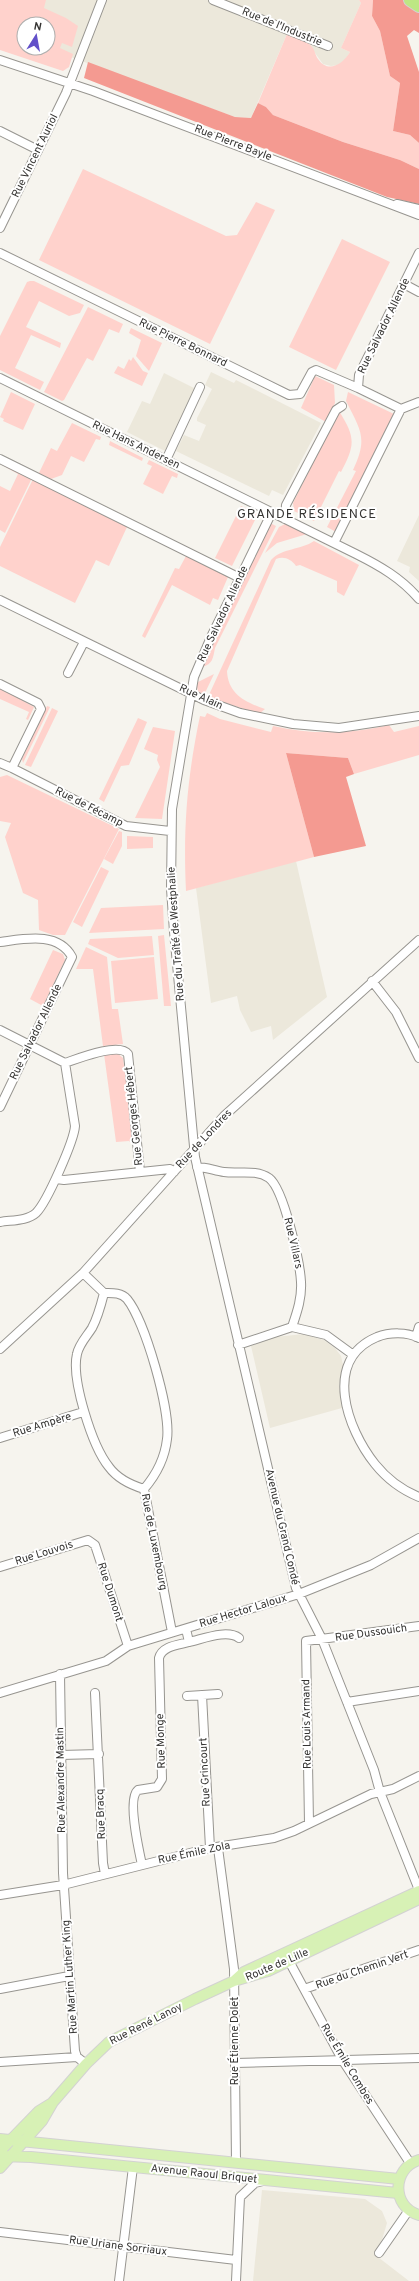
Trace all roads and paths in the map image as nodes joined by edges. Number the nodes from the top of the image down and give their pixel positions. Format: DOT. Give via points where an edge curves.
graph roads {
  1 [pos="102,0"];
  2 [pos="213,0"];
  3 [pos="410,0"];
  4 [pos="419,6"];
  5 [pos="328,46"];
  6 [pos="0,60"];
  7 [pos="70,84"];
  8 [pos="0,131"];
  9 [pos="38,150"];
  10 [pos="394,204"];
  11 [pos="419,209"];
  12 [pos="419,215"];
  13 [pos="1,223"];
  14 [pos="0,253"];
  15 [pos="419,253"];
  16 [pos="404,284"];
  17 [pos="419,292"];
  18 [pos="0,378"];
  19 [pos="200,387"];
  20 [pos="358,388"];
  21 [pos="419,402"];
  22 [pos="342,406"];
  23 [pos="401,409"];
  24 [pos="0,459"];
  25 [pos="166,460"];
  26 [pos="272,512"];
  27 [pos="285,519"];
  28 [pos="334,543"];
  29 [pos="240,578"];
  30 [pos="419,599"];
  31 [pos="0,600"];
  32 [pos="84,642"];
  33 [pos="68,673"];
  34 [pos="0,684"];
  35 [pos="190,693"];
  36 [pos="419,716"];
  37 [pos="187,720"];
  38 [pos="0,762"];
  39 [pos="12,768"];
  40 [pos="170,831"];
  41 [pos="419,940"];
  42 [pos="0,942"];
  43 [pos="372,981"];
  44 [pos="0,1030"];
  45 [pos="30,1046"];
  46 [pos="419,1056"];
  47 [pos="65,1063"];
  48 [pos="0,1107"];
  49 [pos="195,1148"];
  50 [pos="197,1167"];
  51 [pos="140,1172"];
  52 [pos="174,1172"];
  53 [pos="56,1179"];
  54 [pos="0,1222"];
  55 [pos="83,1273"];
  56 [pos="104,1293"];
  57 [pos="292,1327"];
  58 [pos="419,1327"];
  59 [pos="417,1337"];
  60 [pos="238,1345"];
  61 [pos="0,1349"];
  62 [pos="352,1354"];
  63 [pos="83,1412"];
  64 [pos="0,1438"];
  65 [pos="144,1488"];
  66 [pos="419,1497"];
  67 [pos="419,1538"];
  68 [pos="88,1540"];
  69 [pos="0,1567"];
  70 [pos="299,1594"];
  71 [pos="419,1626"];
  72 [pos="186,1629"];
  73 [pos="172,1632"];
  74 [pos="239,1638"];
  75 [pos="322,1639"];
  76 [pos="189,1642"];
  77 [pos="128,1646"];
  78 [pos="60,1674"];
  79 [pos="419,1691"];
  80 [pos="0,1693"];
  81 [pos="95,1693"];
  82 [pos="218,1694"];
  83 [pos="202,1695"];
  84 [pos="187,1696"];
  85 [pos="347,1702"];
  86 [pos="99,1754"];
  87 [pos="61,1755"];
  88 [pos="419,1776"];
  89 [pos="380,1792"];
  90 [pos="309,1823"];
  91 [pos="214,1848"];
  92 [pos="142,1865"];
  93 [pos="105,1874"];
  94 [pos="63,1885"];
  95 [pos="419,1890"];
  96 [pos="0,1895"];
  97 [pos="419,1899"];
  98 [pos="419,1950"];
  99 [pos="289,1961"];
  100 [pos="69,1976"];
  101 [pos="234,1981"];
  102 [pos="0,1989"];
  103 [pos="304,1989"];
  104 [pos="77,2057"];
  105 [pos="419,2058"];
  106 [pos="343,2060"];
  107 [pos="0,2062"];
  108 [pos="236,2063"];
  109 [pos="86,2064"];
  110 [pos="53,2102"];
  111 [pos="23,2142"];
  112 [pos="3,2148"];
  113 [pos="236,2162"];
  114 [pos="415,2162"];
  115 [pos="133,2167"];
  116 [pos="0,2168"];
  117 [pos="399,2179"];
  118 [pos="265,2180"];
  119 [pos="398,2193"];
  120 [pos="409,2210"];
  121 [pos="419,2215"];
  122 [pos="0,2232"];
  123 [pos="123,2247"];
  124 [pos="379,2253"];
  125 [pos="236,2260"];
  126 [pos="119,2281"];
  127 [pos="236,2281"];
  1 -- 7 [label="street, Rue Vincent Auriol"];
  2 -- 5 [label="street, Rue de l'Industrie"];
  3 -- 4 [label="highway"];
  6 -- 7 [label="street, Rue Pierre Bayle"];
  7 -- 9 [label="street, Rue Vincent Auriol"];
  7 -- 10 [label="street, Rue Pierre Bayle"];
  8 -- 9 [label="street"];
  9 -- 13 [label="street, Rue Vincent Auriol"];
  10 -- 11 [label="street, Rue Pierre Bayle"];
  10 -- 12 [label="street, Rue Pierre Bayle"];
  14 -- 20 [label="street, Rue Pierre Bonnard" via="289,395 300,394 312,372 316,370"];
  15 -- 16 [label="street, Rue Salvador Allende"];
  16 -- 17 [label="street"];
  16 -- 20 [label="street, Rue Salvador Allende" via="359,375"];
  18 -- 25 [label="street, Rue Hans Andersen"];
  19 -- 25 [label="street"];
  20 -- 23 [label="street, Rue Salvador Allende"];
  21 -- 23 [label="street"];
  22 -- 27 [label="street" via="336,410 286,505"];
  23 -- 28 [label="street"];
  24 -- 29 [label="street"];
  25 -- 26 [label="street, Rue Hans Andersen"];
  26 -- 27 [label="street, Rue Hans Andersen"];
  26 -- 29 [label="street, Rue Salvador Allende"];
  27 -- 28 [label="street, Rue Hans Andersen"];
  28 -- 30 [label="street, Rue Hans Andersen" via="390,572"];
  29 -- 35 [label="street, Rue Salvador Allende" via="211,638"];
  31 -- 32 [label="street, Rue Alain"];
  32 -- 33 [label="street"];
  32 -- 35 [label="street, Rue Alain"];
  34 -- 39 [label="street" via="40,706 40,713"];
  35 -- 36 [label="street, Rue Alain" via="214,705 240,713 315,727 358,726"];
  35 -- 37 [label="street, Rue Salvador Allende"];
  37 -- 40 [label="street, Rue du Traîté de Westphalie" via="178,765"];
  38 -- 39 [label="street, Rue de Fécamp"];
  39 -- 40 [label="street, Rue de Fécamp" via="126,826"];
  40 -- 49 [label="street, Rue du Traîté de Westphalie" via="174,932"];
  41 -- 43 [label="street, Rue de Londres"];
  42 -- 45 [label="street, Rue Salvador Allende" via="48,939 68,950 72,957"];
  43 -- 46 [label="street" via="396,1012"];
  43 -- 49 [label="street, Rue de Londres" via="224,1116"];
  44 -- 45 [label="street"];
  45 -- 47 [label="street"];
  45 -- 48 [label="street, Rue Salvador Allende"];
  47 -- 51 [label="street, Rue Georges Hébert" via="105,1051 121,1050 128,1054"];
  47 -- 53 [label="street" via="75,1126 74,1135"];
  49 -- 50 [label="street, Avenue du Grand Condé"];
  49 -- 52 [label="street, Rue de Londres"];
  50 -- 57 [label="street, Rue Villars" via="233,1173 257,1173 270,1178 273,1183 284,1206 301,1281 300,1298"];
  50 -- 60 [label="street, Avenue du Grand Condé"];
  51 -- 52 [label="street" via="170,1169"];
  51 -- 53 [label="street"];
  52 -- 55 [label="street, Rue de Londres"];
  53 -- 54 [label="street" via="36,1212 27,1218"];
  55 -- 56 [label="street"];
  55 -- 61 [label="street, Rue de Londres"];
  56 -- 63 [label="street, Rue de Luxembourg" via="100,1311 76,1355 76,1372"];
  56 -- 65 [label="street" via="126,1298 153,1356 167,1437 161,1461"];
  57 -- 60 [label="street"];
  57 -- 62 [label="street" via="326,1335"];
  58 -- 59 [label="street"];
  59 -- 62 [label="street" via="384,1334 368,1341"];
  60 -- 70 [label="street, Avenue du Grand Condé"];
  62 -- 66 [label="street" via="344,1389 354,1429 384,1474 406,1492"];
  63 -- 64 [label="street, Rue Ampère"];
  63 -- 65 [label="street, Rue de Luxembourg" via="108,1466 133,1486"];
  65 -- 73 [label="street, Rue de Luxembourg"];
  67 -- 70 [label="street, Rue Hector Laloux" via="371,1565"];
  68 -- 69 [label="street, Rue Louvois"];
  68 -- 77 [label="street, Rue Dumont" via="95,1544"];
  70 -- 72 [label="street, Rue Hector Laloux"];
  70 -- 75 [label="street, Avenue du Grand Condé"];
  71 -- 75 [label="street, Rue Dussouich"];
  72 -- 73 [label="street, Rue Hector Laloux"];
  72 -- 76 [label="street"];
  73 -- 77 [label="street, Rue Hector Laloux"];
  74 -- 76 [label="street" via="235,1635 223,1635"];
  75 -- 85 [label="street, Avenue du Grand Condé"];
  75 -- 90 [label="street, Rue Louis Armand" via="304,1643"];
  76 -- 92 [label="street, Rue Monge" via="160,1653 162,1779 157,1787 138,1790 134,1797 136,1835"];
  77 -- 78 [label="street, Rue Hector Laloux" via="106,1661"];
  78 -- 80 [label="street, Rue Hector Laloux"];
  78 -- 87 [label="street, Rue Alexandre Mastin"];
  79 -- 85 [label="street"];
  81 -- 86 [label="street, Rue Bracq"];
  82 -- 83 [label="street"];
  83 -- 84 [label="street"];
  83 -- 91 [label="street, Rue Grincourt"];
  85 -- 89 [label="street, Avenue du Grand Condé"];
  86 -- 87 [label="street"];
  86 -- 93 [label="street, Rue Bracq"];
  87 -- 94 [label="street, Rue Alexandre Mastin"];
  88 -- 89 [label="street, Rue Émile Zola" via="393,1789"];
  89 -- 90 [label="street, Rue Émile Zola"];
  89 -- 95 [label="street, Avenue du Grand Condé"];
  90 -- 91 [label="street, Rue Émile Zola" via="274,1838"];
  91 -- 92 [label="street, Rue Émile Zola"];
  91 -- 101 [label="street, Rue Étienne Dolet"];
  92 -- 93 [label="street, Rue Émile Zola"];
  93 -- 94 [label="street, Rue Émile Zola"];
  94 -- 96 [label="street, Rue Émile Zola"];
  94 -- 100 [label="street, Rue Martin Luther King"];
  95 -- 101 [label="main road, Route de Lille" via="244,1972"];
  97 -- 99 [label="main road, Route de Lille"];
  98 -- 103 [label="street, Rue du Chemin Vert"];
  99 -- 101 [label="main road, Route de Lille" via="258,1975"];
  99 -- 103 [label="street, Rue Émile Combes"];
  100 -- 102 [label="street"];
  100 -- 104 [label="street, Rue Martin Luther King"];
  101 -- 108 [label="street, Rue Étienne Dolet"];
  101 -- 109 [label="main road, Rue René Lanoy" via="109,2042"];
  103 -- 106 [label="street, Rue Émile Combes"];
  104 -- 107 [label="street"];
  104 -- 109 [label="street"];
  105 -- 106 [label="street"];
  106 -- 108 [label="street"];
  106 -- 114 [label="street, Rue Émile Combes"];
  108 -- 113 [label="street, Rue Étienne Dolet"];
  109 -- 110 [label="main road, Rue René Lanoy"];
  110 -- 111 [label="main road, Rue René Lanoy" via="42,2121"];
  110 -- 112 [label="main road, Rue René Lanoy" via="39,2111"];
  111 -- 112 [label="main road, Rue René Lanoy"];
  111 -- 112 [label="main road, Avenue Raoul Briquet"];
  111 -- 113 [label="main road, Avenue Raoul Briquet"];
  112 -- 115 [label="main road, Avenue Raoul Briquet"];
  112 -- 116 [label="main road, Rue René Lanoy"];
  113 -- 117 [label="main road, Avenue Raoul Briquet"];
  114 -- 117 [label="main road"];
  115 -- 118 [label="main road, Avenue Raoul Briquet"];
  115 -- 123 [label="street"];
  117 -- 119 [label="main road"];
  118 -- 119 [label="main road, Avenue Raoul Briquet"];
  118 -- 125 [label="street" via="255,2183 240,2197"];
  119 -- 120 [label="main road"];
  120 -- 121 [label="main road"];
  120 -- 124 [label="street"];
  122 -- 123 [label="street, Rue Uriane Sorriaux"];
  123 -- 125 [label="street, Rue Uriane Sorriaux"];
  123 -- 126 [label="street"];
  125 -- 127 [label="street"];
}
